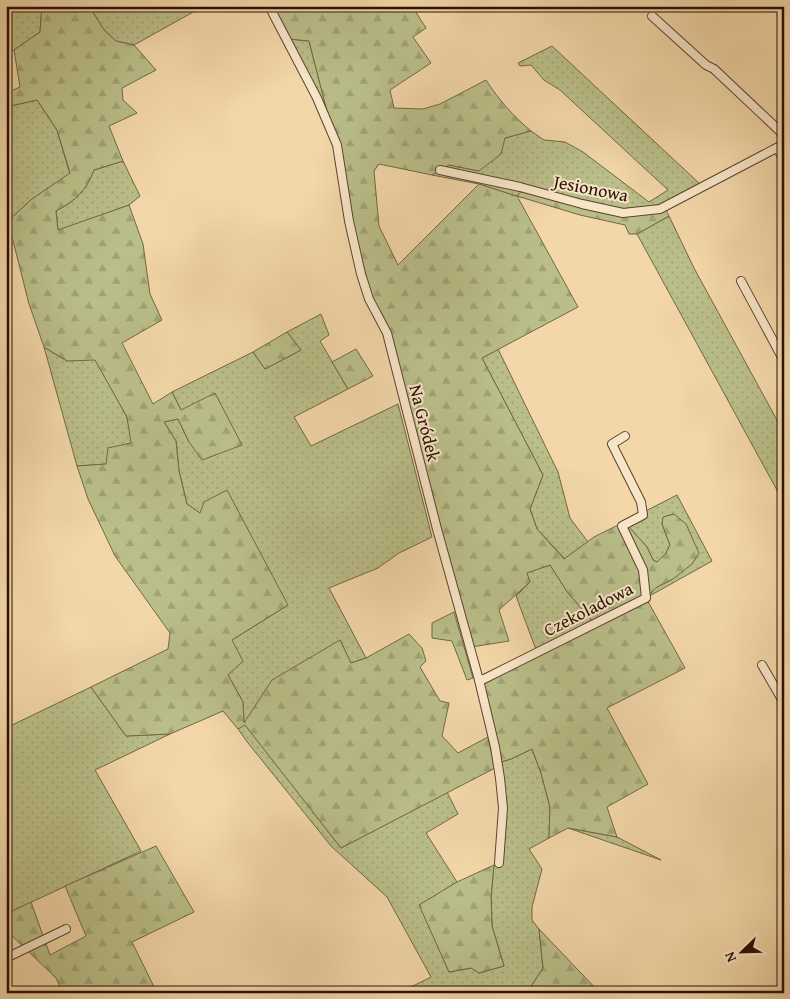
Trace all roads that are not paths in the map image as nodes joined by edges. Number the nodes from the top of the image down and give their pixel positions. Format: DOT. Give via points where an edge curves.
graph roads {
  1 [pos="269,6"];
  2 [pos="652,16"];
  3 [pos="784,135"];
  4 [pos="780,146"];
  5 [pos="784,159"];
  6 [pos="440,170"];
  7 [pos="741,280"];
  8 [pos="784,361"];
  9 [pos="625,436"];
  10 [pos="762,665"];
  11 [pos="479,680"];
  12 [pos="784,703"];
  13 [pos="498,863"];
  14 [pos="66,929"];
  15 [pos="6,958"];
  1 -- 11 [label="street, Na Gródek" via="317,98 337,145 361,274 369,299 387,333"];
  2 -- 3 [label="street"];
  4 -- 5 [label="street"];
  4 -- 6 [label="street, Jesionowa" via="660,209 622,213"];
  7 -- 8 [label="street"];
  9 -- 11 [label="street, Czekoladowa" via="612,444 641,502 643,515 622,526 643,570 646,598"];
  10 -- 12 [label="street"];
  11 -- 13 [label="street, Na Gródek" via="500,778 503,808"];
  14 -- 15 [label="street"];
}
